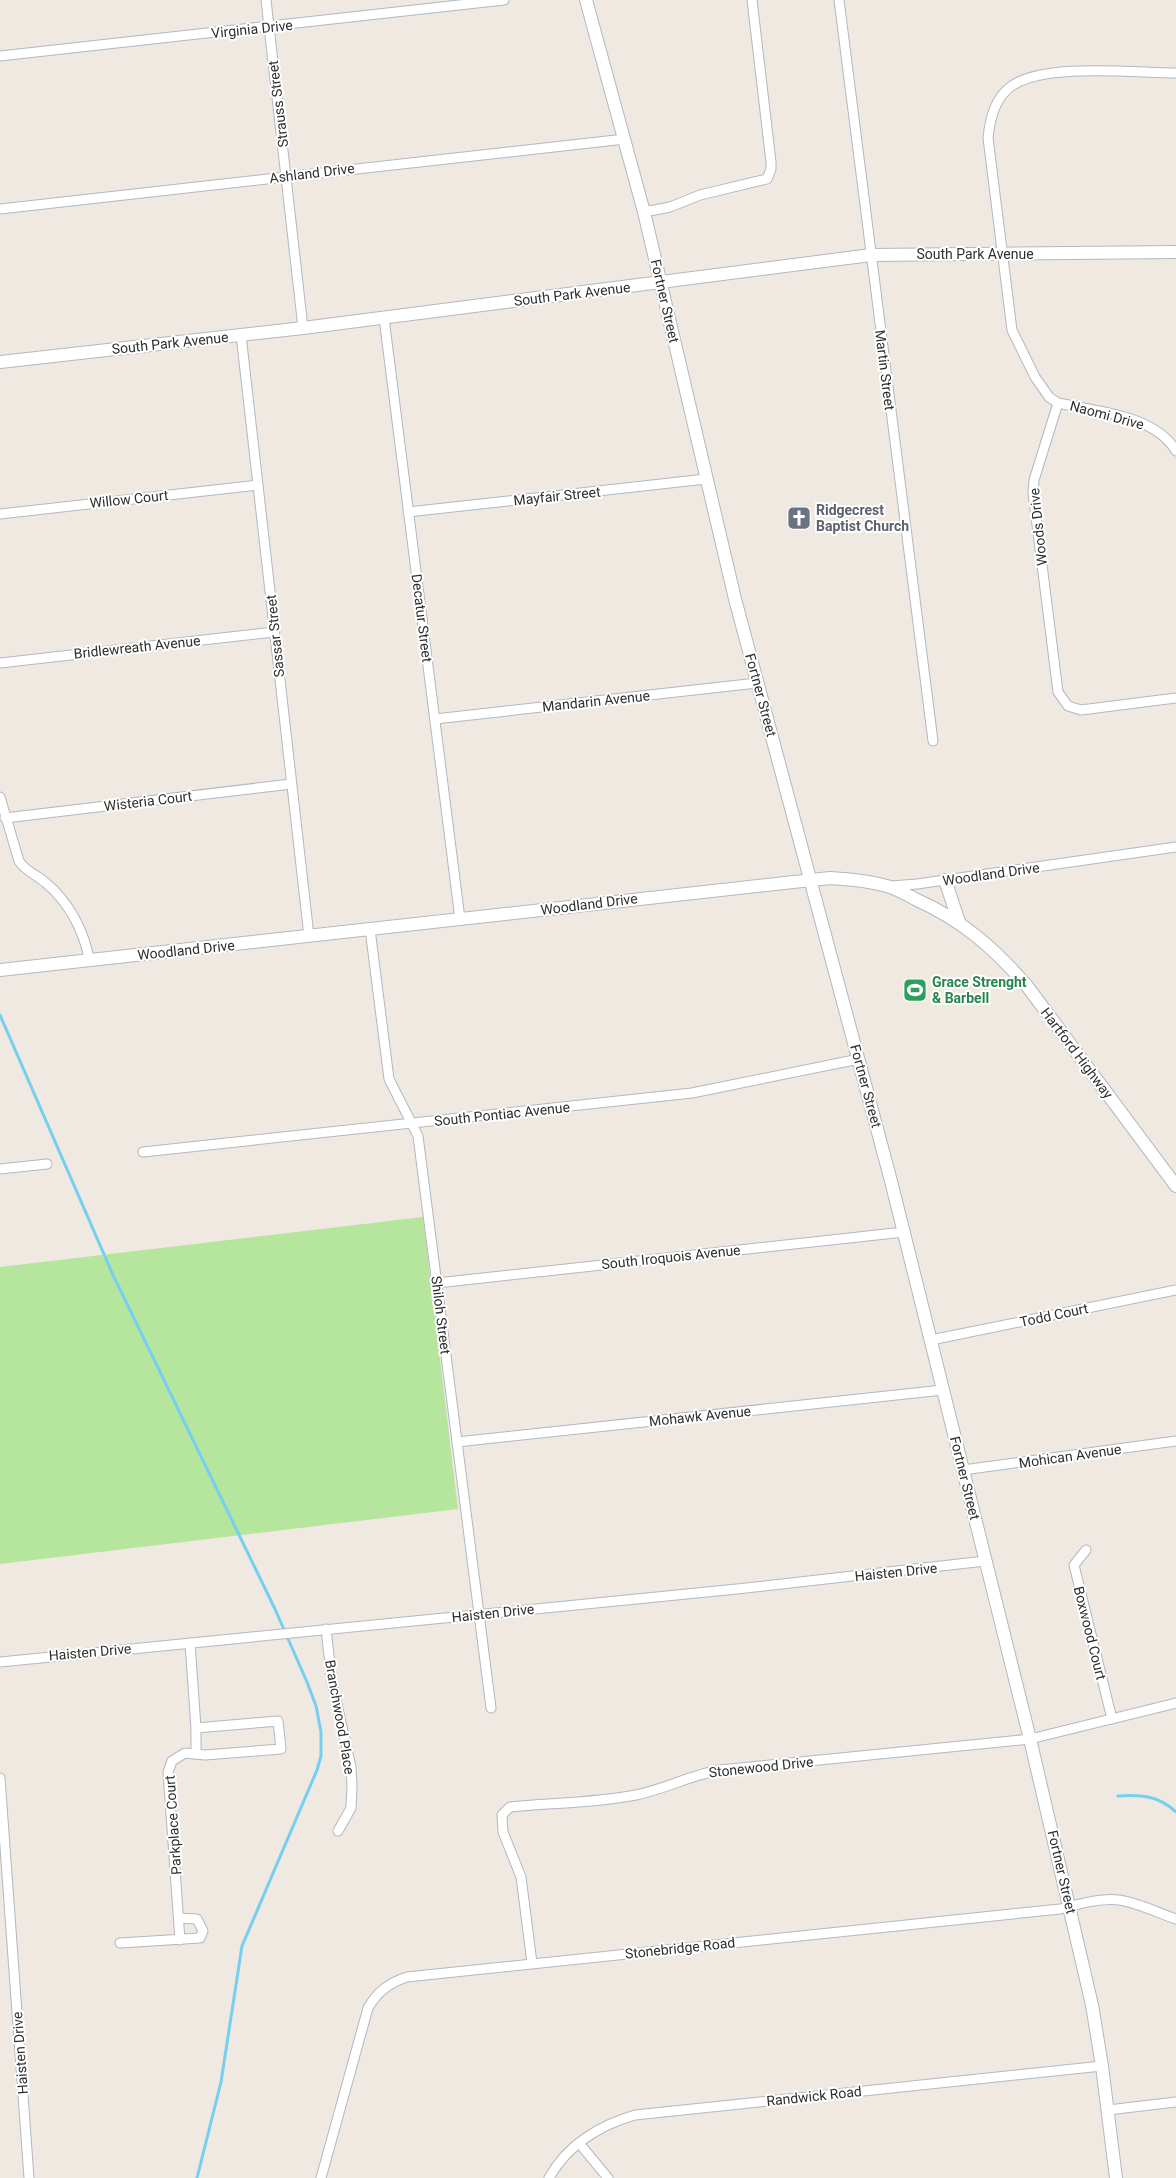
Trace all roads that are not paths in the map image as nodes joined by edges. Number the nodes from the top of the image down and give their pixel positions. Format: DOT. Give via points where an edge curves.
graph roads {
  1 [pos="266,0"];
  2 [pos="504,0"];
  3 [pos="586,0"];
  4 [pos="752,0"];
  5 [pos="839,0"];
  6 [pos="269,27"];
  7 [pos="0,56"];
  8 [pos="1176,73"];
  9 [pos="625,139"];
  10 [pos="287,176"];
  11 [pos="0,209"];
  12 [pos="644,212"];
  13 [pos="1176,252"];
  14 [pos="1001,254"];
  15 [pos="871,255"];
  16 [pos="661,283"];
  17 [pos="384,318"];
  18 [pos="303,328"];
  19 [pos="241,335"];
  20 [pos="0,362"];
  21 [pos="1058,403"];
  22 [pos="1176,451"];
  23 [pos="706,479"];
  24 [pos="258,485"];
  25 [pos="408,512"];
  26 [pos="0,514"];
  27 [pos="274,632"];
  28 [pos="0,663"];
  29 [pos="757,683"];
  30 [pos="1176,698"];
  31 [pos="435,719"];
  32 [pos="932,741"];
  33 [pos="292,784"];
  34 [pos="0,797"];
  35 [pos="5,818"];
  36 [pos="1176,847"];
  37 [pos="811,880"];
  38 [pos="945,880"];
  39 [pos="889,886"];
  40 [pos="460,919"];
  41 [pos="959,922"];
  42 [pos="370,929"];
  43 [pos="308,936"];
  44 [pos="89,960"];
  45 [pos="0,970"];
  46 [pos="859,1059"];
  47 [pos="413,1124"];
  48 [pos="143,1152"];
  49 [pos="47,1164"];
  50 [pos="0,1169"];
  51 [pos="1176,1186"];
  52 [pos="904,1232"];
  53 [pos="437,1283"];
  54 [pos="1176,1290"];
  55 [pos="931,1340"];
  56 [pos="943,1390"];
  57 [pos="1176,1441"];
  58 [pos="457,1442"];
  59 [pos="963,1470"];
  60 [pos="1086,1550"];
  61 [pos="986,1561"];
  62 [pos="479,1614"];
  63 [pos="326,1629"];
  64 [pos="190,1643"];
  65 [pos="0,1662"];
  66 [pos="1176,1703"];
  67 [pos="491,1708"];
  68 [pos="1112,1719"];
  69 [pos="196,1728"];
  70 [pos="1030,1739"];
  71 [pos="196,1754"];
  72 [pos="0,1778"];
  73 [pos="338,1831"];
  74 [pos="1070,1906"];
  75 [pos="179,1918"];
  76 [pos="1176,1919"];
  77 [pos="180,1940"];
  78 [pos="120,1943"];
  79 [pos="532,1963"];
  80 [pos="1102,2066"];
  81 [pos="1176,2102"];
  82 [pos="1108,2110"];
  83 [pos="579,2143"];
  84 [pos="29,2178"];
  85 [pos="321,2178"];
  86 [pos="549,2178"];
  87 [pos="608,2178"];
  88 [pos="1116,2178"];
  1 -- 6 [label="street, Strauss Street"];
  2 -- 6 [label="street, Virginia Drive"];
  3 -- 9 [label="street, Fortner Street"];
  4 -- 12 [label="street" via="771,162 767,179"];
  5 -- 15 [label="street, Martin Street"];
  6 -- 7 [label="street, Virginia Drive"];
  6 -- 10 [label="street, Strauss Street"];
  8 -- 14 [label="street" via="1051,73 1013,85 1003,95 995,105 988,138"];
  9 -- 10 [label="street, Ashland Drive"];
  9 -- 12 [label="street, Fortner Street"];
  10 -- 11 [label="street, Ashland Drive"];
  10 -- 18 [label="street, Strauss Street"];
  12 -- 16 [label="street, Fortner Street"];
  13 -- 14 [label="street, South Park Avenue"];
  14 -- 15 [label="street, South Park Avenue"];
  14 -- 21 [label="street" via="1015,338 1035,377 1049,397"];
  15 -- 16 [label="street, South Park Avenue"];
  15 -- 32 [label="street, Martin Street"];
  16 -- 17 [label="street, South Park Avenue"];
  16 -- 23 [label="street, Fortner Street"];
  17 -- 18 [label="street, South Park Avenue"];
  17 -- 25 [label="street, Decatur Street"];
  18 -- 19 [label="street, South Park Avenue"];
  19 -- 20 [label="street, South Park Avenue"];
  19 -- 24 [label="street, Sassar Street"];
  21 -- 22 [label="street, Naomi Drive" via="1144,424 1164,436"];
  21 -- 30 [label="street, Woods Drive" via="1034,480 1033,493 1058,692 1068,706 1081,710"];
  23 -- 25 [label="street, Mayfair Street"];
  23 -- 29 [label="street, Fortner Street"];
  24 -- 26 [label="street, Willow Court"];
  24 -- 27 [label="street, Sassar Street"];
  25 -- 31 [label="street, Decatur Street"];
  27 -- 28 [label="street, Bridlewreath Avenue"];
  27 -- 33 [label="street, Sassar Street"];
  29 -- 31 [label="street, Mandarin Avenue"];
  29 -- 37 [label="street, Fortner Street"];
  31 -- 40 [label="street, Decatur Street"];
  33 -- 35 [label="street, Wisteria Court"];
  33 -- 43 [label="street, Sassar Street"];
  34 -- 35 [label="street"];
  35 -- 44 [label="street" via="19,861 52,888 73,915 87,944"];
  36 -- 38 [label="street, Woodland Drive"];
  37 -- 39 [label="street, Woodland Drive" via="844,879"];
  37 -- 40 [label="street, Woodland Drive"];
  37 -- 46 [label="street, Fortner Street"];
  38 -- 39 [label="street, Woodland Drive"];
  38 -- 41 [label="street"];
  39 -- 41 [label="street, Hartford Highway"];
  40 -- 42 [label="street, Woodland Drive"];
  41 -- 51 [label="street, Hartford Highway" via="990,946 1026,986"];
  42 -- 43 [label="street, Woodland Drive"];
  42 -- 47 [label="street, Shiloh Street" via="389,1079"];
  43 -- 44 [label="street, Woodland Drive"];
  44 -- 45 [label="street, Woodland Drive"];
  46 -- 47 [label="street, South Pontiac Avenue" via="692,1093"];
  46 -- 52 [label="street, Fortner Street"];
  47 -- 48 [label="street, South Pontiac Avenue"];
  47 -- 53 [label="street, Shiloh Street" via="418,1136"];
  49 -- 50 [label="street"];
  52 -- 53 [label="street, South Iroquois Avenue"];
  52 -- 55 [label="street, Fortner Street"];
  53 -- 58 [label="street, Shiloh Street"];
  54 -- 55 [label="street, Todd Court"];
  55 -- 56 [label="street, Fortner Street"];
  56 -- 58 [label="street, Mohawk Avenue"];
  56 -- 59 [label="street, Fortner Street"];
  57 -- 59 [label="street, Mohican Avenue"];
  58 -- 62 [label="street, Shiloh Street"];
  59 -- 61 [label="street, Fortner Street"];
  60 -- 68 [label="street, Boxwood Court" via="1074,1565"];
  61 -- 62 [label="street, Haisten Drive"];
  61 -- 70 [label="street, Fortner Street"];
  62 -- 63 [label="street, Haisten Drive"];
  62 -- 67 [label="street, Shiloh Street"];
  63 -- 64 [label="street, Haisten Drive"];
  63 -- 73 [label="street, Branchwood Place" via="332,1682 351,1767 350,1808"];
  64 -- 65 [label="street, Haisten Drive"];
  64 -- 69 [label="street"];
  66 -- 68 [label="street, Stonewood Drive"];
  68 -- 70 [label="street, Stonewood Drive"];
  69 -- 71 [label="street"];
  69 -- 71 [label="street, Parkplace Court" via="278,1721 281,1749 205,1756"];
  70 -- 74 [label="street, Fortner Street"];
  70 -- 79 [label="street, Stonewood Drive" via="720,1770 627,1797 506,1809 502,1815 503,1832 521,1877"];
  71 -- 75 [label="street, Parkplace Court" via="185,1753 176,1757 168,1772"];
  72 -- 84 [label="street, Haisten Drive"];
  74 -- 76 [label="street, Stonebridge Road" via="1119,1900"];
  74 -- 79 [label="street, Stonebridge Road"];
  74 -- 80 [label="street, Fortner Street"];
  75 -- 77 [label="street, Parkplace Court"];
  75 -- 77 [label="street" via="197,1920 203,1931 200,1938"];
  77 -- 78 [label="street"];
  79 -- 85 [label="street, Stonebridge Road" via="420,1974 397,1980 380,1991 364,2020"];
  80 -- 82 [label="street, Fortner Street"];
  80 -- 83 [label="street, Randwick Road" via="635,2115 605,2125"];
  81 -- 82 [label="street"];
  82 -- 88 [label="street, Fortner Street"];
  83 -- 86 [label="street, Randwick Road" via="560,2161"];
  83 -- 87 [label="street"];
}
